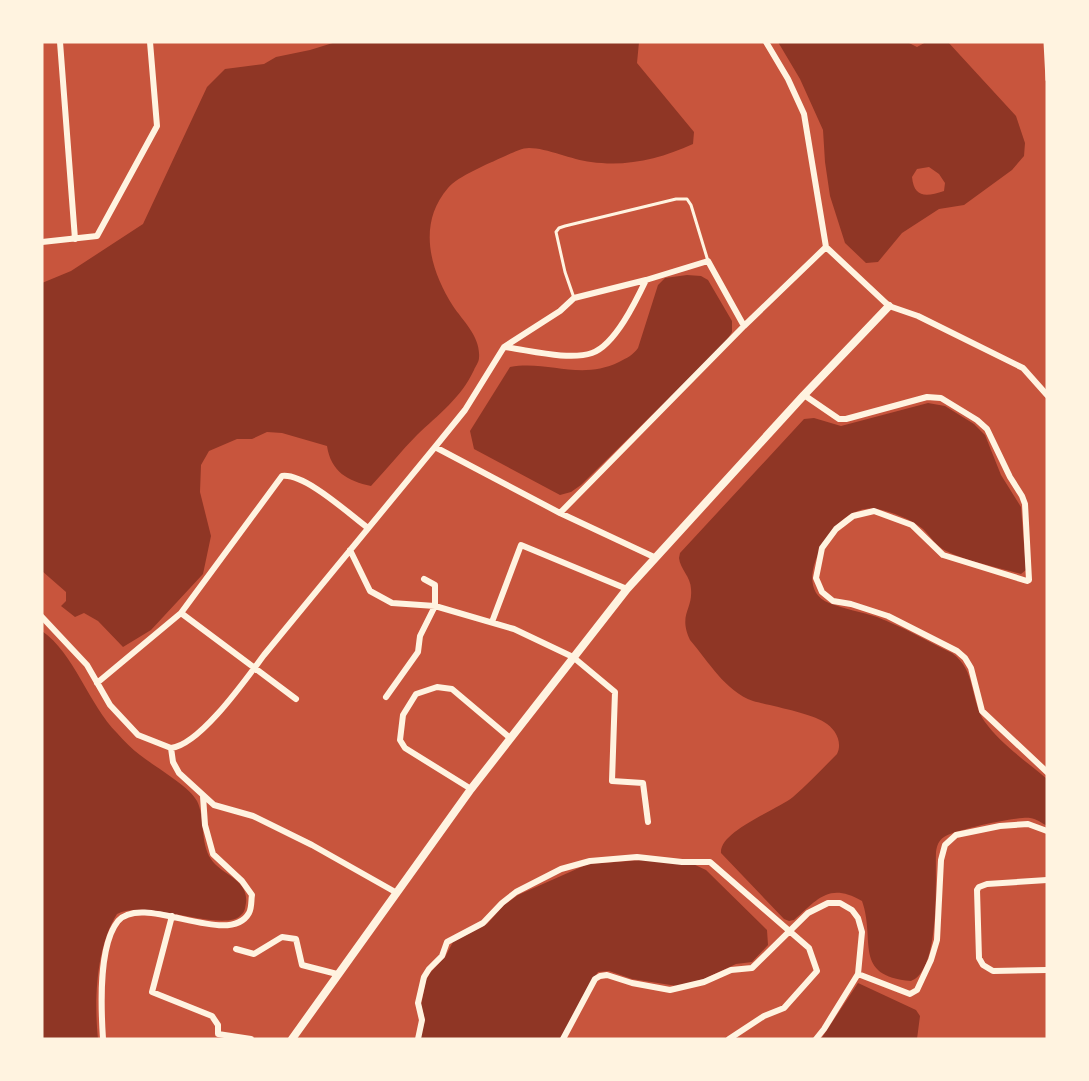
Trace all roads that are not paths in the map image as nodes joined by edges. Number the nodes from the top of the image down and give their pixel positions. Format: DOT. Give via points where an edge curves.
graph roads {
  1 [pos="60,42"];
  2 [pos="150,42"];
  3 [pos="766,42"];
  4 [pos="1045,42"];
  5 [pos="1047,71"];
  6 [pos="1047,80"];
  7 [pos="75,239"];
  8 [pos="42,242"];
  9 [pos="826,247"];
  10 [pos="708,261"];
  11 [pos="646,280"];
  12 [pos="574,298"];
  13 [pos="889,306"];
  14 [pos="744,326"];
  15 [pos="504,347"];
  16 [pos="804,395"];
  17 [pos="1047,395"];
  18 [pos="435,447"];
  19 [pos="560,513"];
  20 [pos="368,528"];
  21 [pos="350,550"];
  22 [pos="654,557"];
  23 [pos="424,579"];
  24 [pos="627,589"];
  25 [pos="435,606"];
  26 [pos="181,613"];
  27 [pos="42,617"];
  28 [pos="492,622"];
  29 [pos="573,657"];
  30 [pos="254,668"];
  31 [pos="97,683"];
  32 [pos="386,697"];
  33 [pos="296,699"];
  34 [pos="510,738"];
  35 [pos="171,748"];
  36 [pos="1047,772"];
  37 [pos="471,789"];
  38 [pos="203,796"];
  39 [pos="648,822"];
  40 [pos="1047,831"];
  41 [pos="1047,880"];
  42 [pos="397,893"];
  43 [pos="172,916"];
  44 [pos="788,931"];
  45 [pos="237,950"];
  46 [pos="1047,970"];
  47 [pos="337,974"];
  48 [pos="858,974"];
  49 [pos="217,1036"];
  50 [pos="103,1039"];
  51 [pos="250,1039"];
  52 [pos="292,1039"];
  53 [pos="418,1039"];
  54 [pos="563,1039"];
  55 [pos="729,1039"];
  56 [pos="816,1039"];
  1 -- 7 [label="street"];
  2 -- 7 [label="street" via="157,126 97,236"];
  3 -- 9 [label="street" via="804,114"];
  4 -- 5 [label="lane"];
  5 -- 6 [label="lane"];
  7 -- 8 [label="street"];
  9 -- 13 [label="street"];
  9 -- 14 [label="street"];
  10 -- 11 [label="street"];
  10 -- 12 [label="lane" via="687,199 565,226 556,232"];
  10 -- 14 [label="street"];
  11 -- 12 [label="street"];
  11 -- 15 [label="street" via="629,315 604,346 592,353 569,356"];
  12 -- 15 [label="street"];
  13 -- 16 [label="street"];
  13 -- 17 [label="street" via="918,316 1023,368"];
  14 -- 19 [label="street"];
  15 -- 18 [label="street" via="465,410"];
  16 -- 22 [label="street"];
  16 -- 36 [label="street" via="846,420 927,397 941,398 987,429 1025,504 1029,580 943,555 912,525 874,511 853,516 836,529 822,549 816,578 822,592 833,601 888,616 957,651 971,668 982,711"];
  18 -- 19 [label="street"];
  18 -- 20 [label="street"];
  19 -- 22 [label="street"];
  20 -- 21 [label="street"];
  20 -- 26 [label="street" via="311,486 294,476 282,476"];
  21 -- 25 [label="street" via="370,591 392,603"];
  21 -- 30 [label="street"];
  22 -- 24 [label="street"];
  23 -- 25 [label="street" via="435,585"];
  24 -- 28 [label="street" via="521,545"];
  24 -- 29 [label="street"];
  25 -- 28 [label="street"];
  25 -- 32 [label="street" via="420,636 418,652"];
  26 -- 30 [label="street"];
  26 -- 31 [label="street"];
  27 -- 31 [label="street" via="87,665"];
  28 -- 29 [label="street"];
  29 -- 34 [label="street"];
  29 -- 39 [label="street" via="615,692 612,781 643,783"];
  30 -- 33 [label="street"];
  30 -- 35 [label="street" via="196,736"];
  31 -- 35 [label="street" via="110,705 138,735"];
  34 -- 37 [label="street"];
  34 -- 37 [label="street" via="452,689 437,687 416,694 403,715 400,740 405,748"];
  35 -- 38 [label="street" via="172,762 179,773"];
  37 -- 42 [label="street"];
  38 -- 42 [label="street" via="214,806 253,816 312,844"];
  38 -- 43 [label="street" via="213,854 252,895 250,911 242,922 224,927"];
  40 -- 48 [label="street" via="1028,824 956,835 945,845 941,860 937,940 917,990 910,994 901,992"];
  41 -- 46 [label="street" via="987,884 977,890 979,958 983,965 993,971"];
  42 -- 47 [label="street"];
  43 -- 49 [label="street" via="152,992 212,1016 218,1025"];
  43 -- 50 [label="street" via="128,914 115,927 105,955"];
  44 -- 48 [label="street" via="808,913 828,903 840,903 852,910 862,932"];
  44 -- 53 [label="street" via="707,861 636,856 576,864 516,892 483,923 447,942 442,956 424,977 418,1003 422,1020"];
  44 -- 54 [label="street" via="752,968 731,970 681,988 670,990 600,976"];
  44 -- 55 [label="street" via="809,948 817,972 784,1008"];
  45 -- 47 [label="street" via="254,954 282,937 296,939 302,965"];
  47 -- 52 [label="street"];
  48 -- 56 [label="street"];
  49 -- 51 [label="street"];
}
